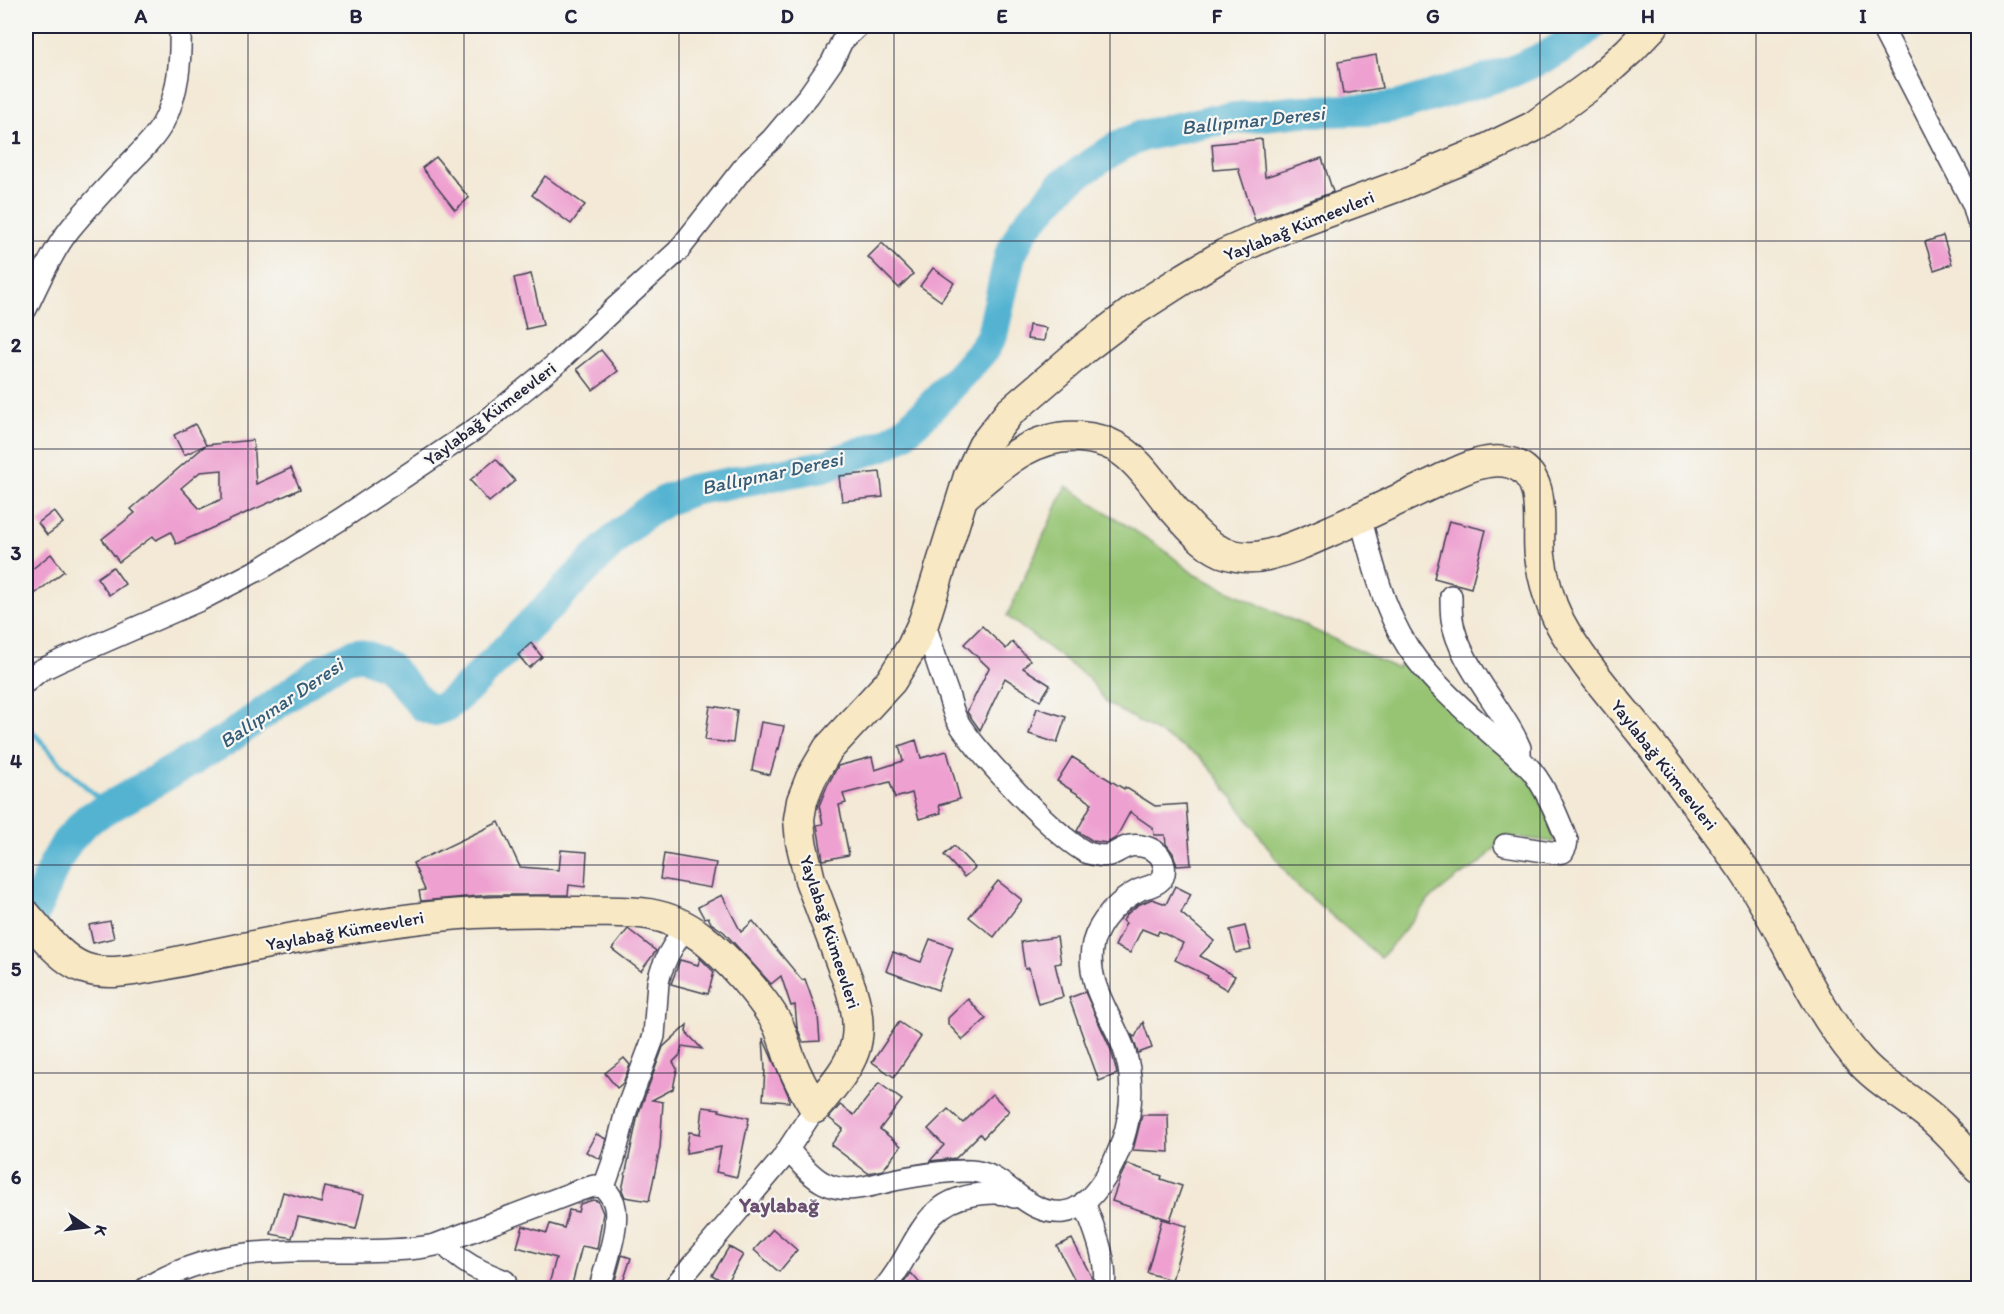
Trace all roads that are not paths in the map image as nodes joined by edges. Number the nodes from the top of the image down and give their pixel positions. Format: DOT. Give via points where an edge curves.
graph roads {
  1 [pos="180,26"];
  2 [pos="858,26"];
  3 [pos="1653,26"];
  4 [pos="1881,26"];
  5 [pos="1978,221"];
  6 [pos="26,309"];
  7 [pos="961,499"];
  8 [pos="1360,517"];
  9 [pos="1451,596"];
  10 [pos="924,621"];
  11 [pos="26,682"];
  12 [pos="1520,760"];
  13 [pos="1505,845"];
  14 [pos="26,915"];
  15 [pos="686,926"];
  16 [pos="815,1108"];
  17 [pos="788,1150"];
  18 [pos="1978,1167"];
  19 [pos="604,1187"];
  20 [pos="1084,1202"];
  21 [pos="1030,1205"];
  22 [pos="443,1243"];
  23 [pos="505,1281"];
  24 [pos="146,1288"];
  25 [pos="600,1288"];
  26 [pos="673,1288"];
  27 [pos="884,1288"];
  28 [pos="1104,1288"];
  1 -- 6 [label="street" via="181,62 163,124 68,232"];
  2 -- 11 [label="street, Yaylabağ Kümeevleri" via="842,40 809,95 740,171 678,251 557,363 480,426 262,568 200,600 39,671"];
  3 -- 7 [label="street, Yaylabağ Kümeevleri" via="1595,82 1533,127 1409,182 1225,254 1135,310 1009,413 982,446"];
  4 -- 5 [label="street" via="1973,204"];
  7 -- 8 [label="street, Yaylabağ Kümeevleri" via="1024,450 1046,439 1073,436 1099,439 1118,447 1187,524 1222,552 1266,556"];
  7 -- 10 [label="street, Yaylabağ Kümeevleri"];
  8 -- 12 [label="street" via="1388,609 1408,647 1454,700"];
  8 -- 18 [label="street, Yaylabağ Kümeevleri" via="1483,462 1501,460 1517,464 1530,476 1537,491 1543,577 1569,639 1597,680 1684,787 1747,876 1856,1058 1952,1136"];
  9 -- 12 [label="street" via="1457,637 1515,737"];
  10 -- 16 [label="street, Yaylabağ Kümeevleri" via="891,681 828,749 802,801 801,842 810,880 851,989 858,1023 853,1057"];
  10 -- 20 [label="street" via="957,720 988,761 1054,829 1086,852 1110,855 1130,846 1146,847 1162,858 1162,877 1137,891 1104,919 1091,950 1092,976 1122,1046 1132,1093 1126,1128 1112,1166 1096,1192"];
  12 -- 13 [label="street" via="1533,772 1550,803 1567,840 1566,846 1557,854"];
  14 -- 15 [label="street, Yaylabağ Kümeevleri" via="74,963 96,971 132,971 348,929 463,914 641,913 668,917"];
  15 -- 16 [label="street, Yaylabağ Kümeevleri" via="722,956 770,1012"];
  15 -- 19 [label="street" via="661,970 654,1036 626,1111"];
  16 -- 17 [label="street, Yaylabağ Kümeevleri"];
  17 -- 21 [label="street" via="825,1184 844,1189 976,1171 993,1178"];
  17 -- 26 [label="street, Yaylabağ Kümeevleri"];
  19 -- 22 [label="street" via="580,1190"];
  19 -- 25 [label="street" via="615,1206 615,1216"];
  20 -- 21 [label="street" via="1067,1212 1050,1212"];
  20 -- 28 [label="street" via="1103,1263"];
  21 -- 27 [label="street" via="1008,1195 988,1192 946,1204 930,1216"];
  22 -- 23 [label="street" via="470,1266"];
  22 -- 24 [label="street" via="418,1249 234,1254 167,1275"];
}
